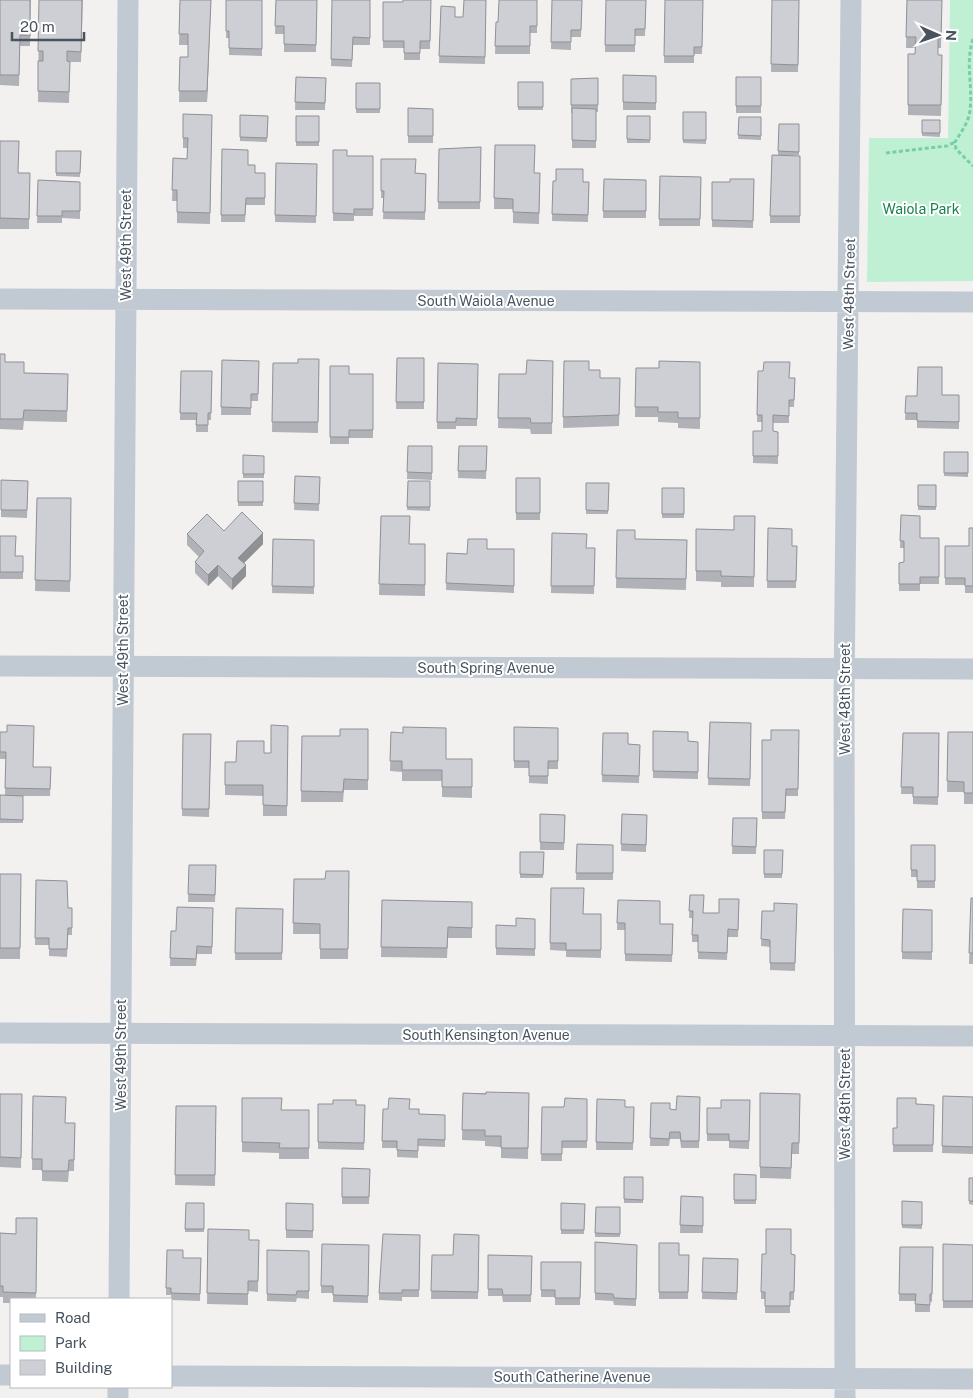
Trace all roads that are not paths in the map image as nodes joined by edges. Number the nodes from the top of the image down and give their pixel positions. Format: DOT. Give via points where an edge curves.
graph roads {
  1 [pos="128,0"];
  2 [pos="852,0"];
  3 [pos="0,299"];
  4 [pos="125,300"];
  5 [pos="849,302"];
  6 [pos="973,302"];
  7 [pos="0,666"];
  8 [pos="123,666"];
  9 [pos="973,669"];
  10 [pos="845,670"];
  11 [pos="0,1033"];
  12 [pos="121,1034"];
  13 [pos="845,1035"];
  14 [pos="973,1036"];
  15 [pos="119,1298"];
  16 [pos="172,1376"];
  17 [pos="973,1378"];
  18 [pos="845,1388"];
  1 -- 4 [label="street, West 49th Street"];
  2 -- 5 [label="street, West 48th Street"];
  3 -- 4 [label="street, South Waiola Avenue"];
  4 -- 5 [label="street, South Waiola Avenue"];
  4 -- 8 [label="street, West 49th Street"];
  5 -- 6 [label="street, South Waiola Avenue"];
  5 -- 10 [label="street, West 48th Street"];
  7 -- 8 [label="street, South Spring Avenue"];
  8 -- 10 [label="street, South Spring Avenue"];
  8 -- 12 [label="street, West 49th Street"];
  9 -- 10 [label="street, South Spring Avenue"];
  10 -- 13 [label="street, West 48th Street"];
  11 -- 12 [label="street, South Kensington Avenue"];
  12 -- 13 [label="street, South Kensington Avenue"];
  12 -- 15 [label="street, West 49th Street"];
  13 -- 14 [label="street, South Kensington Avenue"];
  13 -- 18 [label="street, West 48th Street"];
  16 -- 18 [label="street, South Catherine Avenue"];
  17 -- 18 [label="street, South Catherine Avenue"];
}
